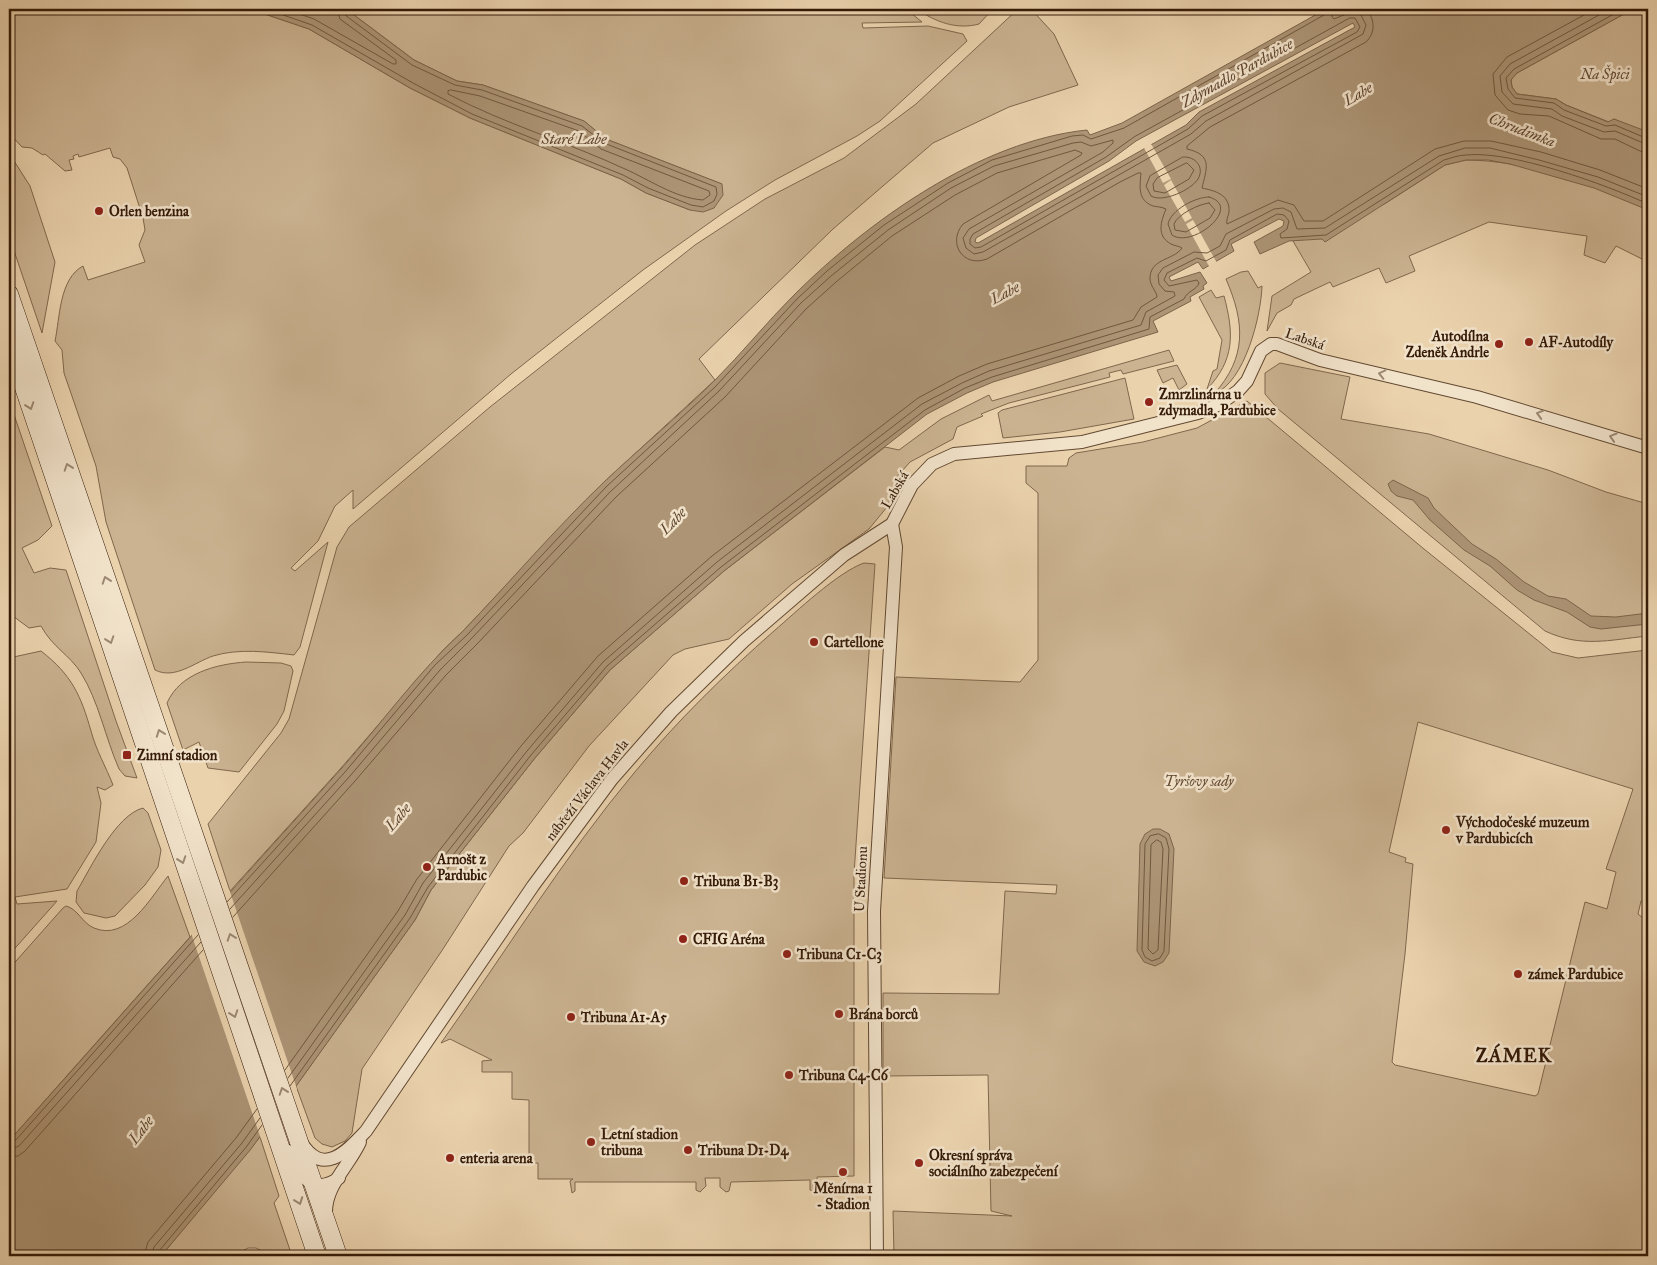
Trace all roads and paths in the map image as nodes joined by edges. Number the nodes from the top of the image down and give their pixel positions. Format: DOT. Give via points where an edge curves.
graph roads {
  1 [pos="9,294"];
  2 [pos="9,343"];
  3 [pos="1648,448"];
  4 [pos="892,524"];
  5 [pos="366,1130"];
  6 [pos="289,1147"];
  7 [pos="339,1178"];
  8 [pos="314,1184"];
  9 [pos="327,1223"];
  10 [pos="318,1256"];
  11 [pos="338,1256"];
  12 [pos="876,1256"];
  6 -- 1 [label="main road, one-way" via="182,795"];
  2 -- 6 [label="main road, one-way" via="270,1120"];
  3 -- 4 [label="street, Labská, one-way" via="1459,392 1320,360 1271,344 1264,348 1238,391 1198,414 1082,442 967,451 942,458 912,486"];
  4 -- 5 [label="street, nábřeží Václava Havla" via="844,556 786,602 722,660 633,755 572,830"];
  4 -- 12 [label="street, U Stadionu" via="896,547 874,911"];
  5 -- 6 [label="street, nábřeží Václava Havla" via="342,1155 330,1160"];
  5 -- 7 [label="street, nábřeží Václava Havla"];
  6 -- 8 [label="main road"];
  6 -- 10 [label="main road, one-way"];
  7 -- 8 [label="street"];
  7 -- 9 [label="street, nábřeží Václava Havla" via="328,1193"];
  8 -- 9 [label="main road"];
  9 -- 11 [label="main road"];
}
